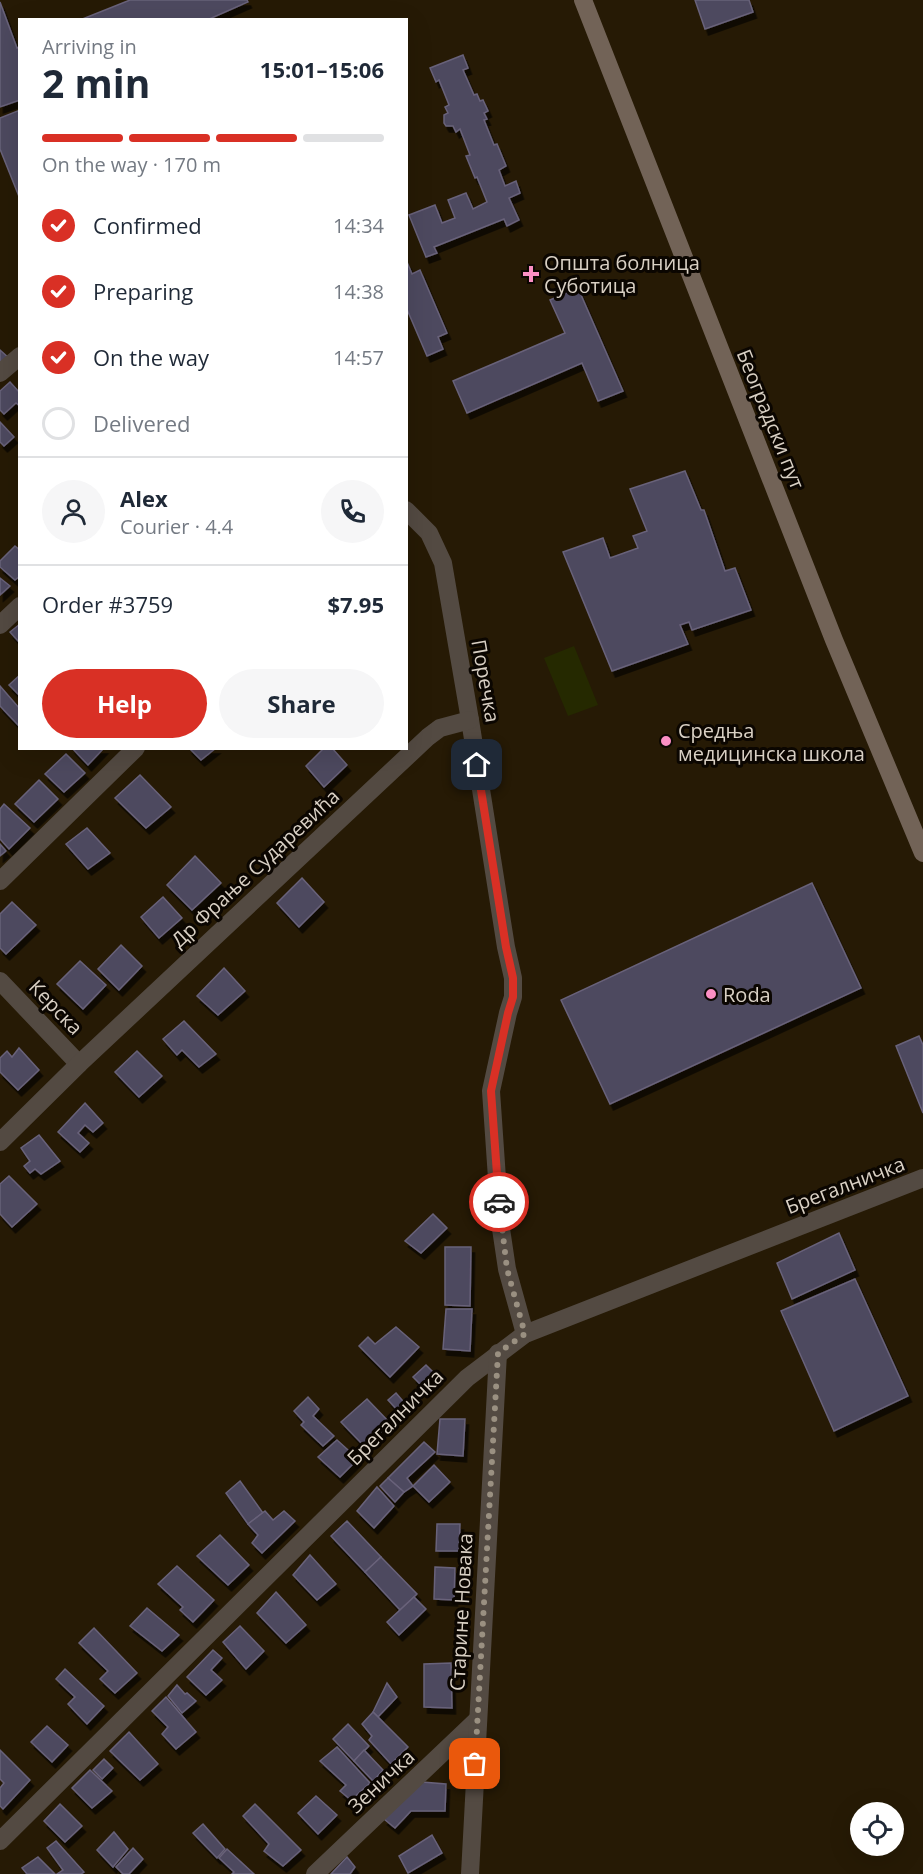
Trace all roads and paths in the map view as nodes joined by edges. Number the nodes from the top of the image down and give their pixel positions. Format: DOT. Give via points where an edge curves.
graph roads {
  1 [pos="583,0"];
  2 [pos="18,358"];
  3 [pos="0,373"];
  4 [pos="408,512"];
  5 [pos="18,608"];
  6 [pos="0,625"];
  7 [pos="470,720"];
  8 [pos="134,750"];
  9 [pos="923,853"];
  10 [pos="0,881"];
  11 [pos="0,981"];
  12 [pos="79,1064"];
  13 [pos="0,1142"];
  14 [pos="923,1178"];
  15 [pos="525,1334"];
  16 [pos="498,1353"];
  17 [pos="477,1720"];
  18 [pos="0,1841"];
  19 [pos="315,1874"];
  20 [pos="470,1874"];
  1 -- 9 [label="main road, Београдски пут" via="834,640"];
  2 -- 3 [label="street"];
  4 -- 7 [label="street, Поречка" via="429,533 443,563"];
  5 -- 6 [label="street"];
  7 -- 12 [label="street, Др Фрање Сударевића" via="440,728 428,737"];
  7 -- 15 [label="street, Поречка" via="513,978 513,997 491,1091 500,1222 507,1269"];
  8 -- 10 [label="street"];
  11 -- 12 [label="street, Керска"];
  12 -- 13 [label="street, Др Фрање Сударевића"];
  14 -- 15 [label="street, Брегалничка"];
  15 -- 16 [label="street, Брегалничка"];
  16 -- 17 [label="street, Старине Новака"];
  16 -- 18 [label="street, Брегалничка" via="466,1378"];
  17 -- 19 [label="street, Зеничка"];
  17 -- 20 [label="street, Старине Новака"];
}
